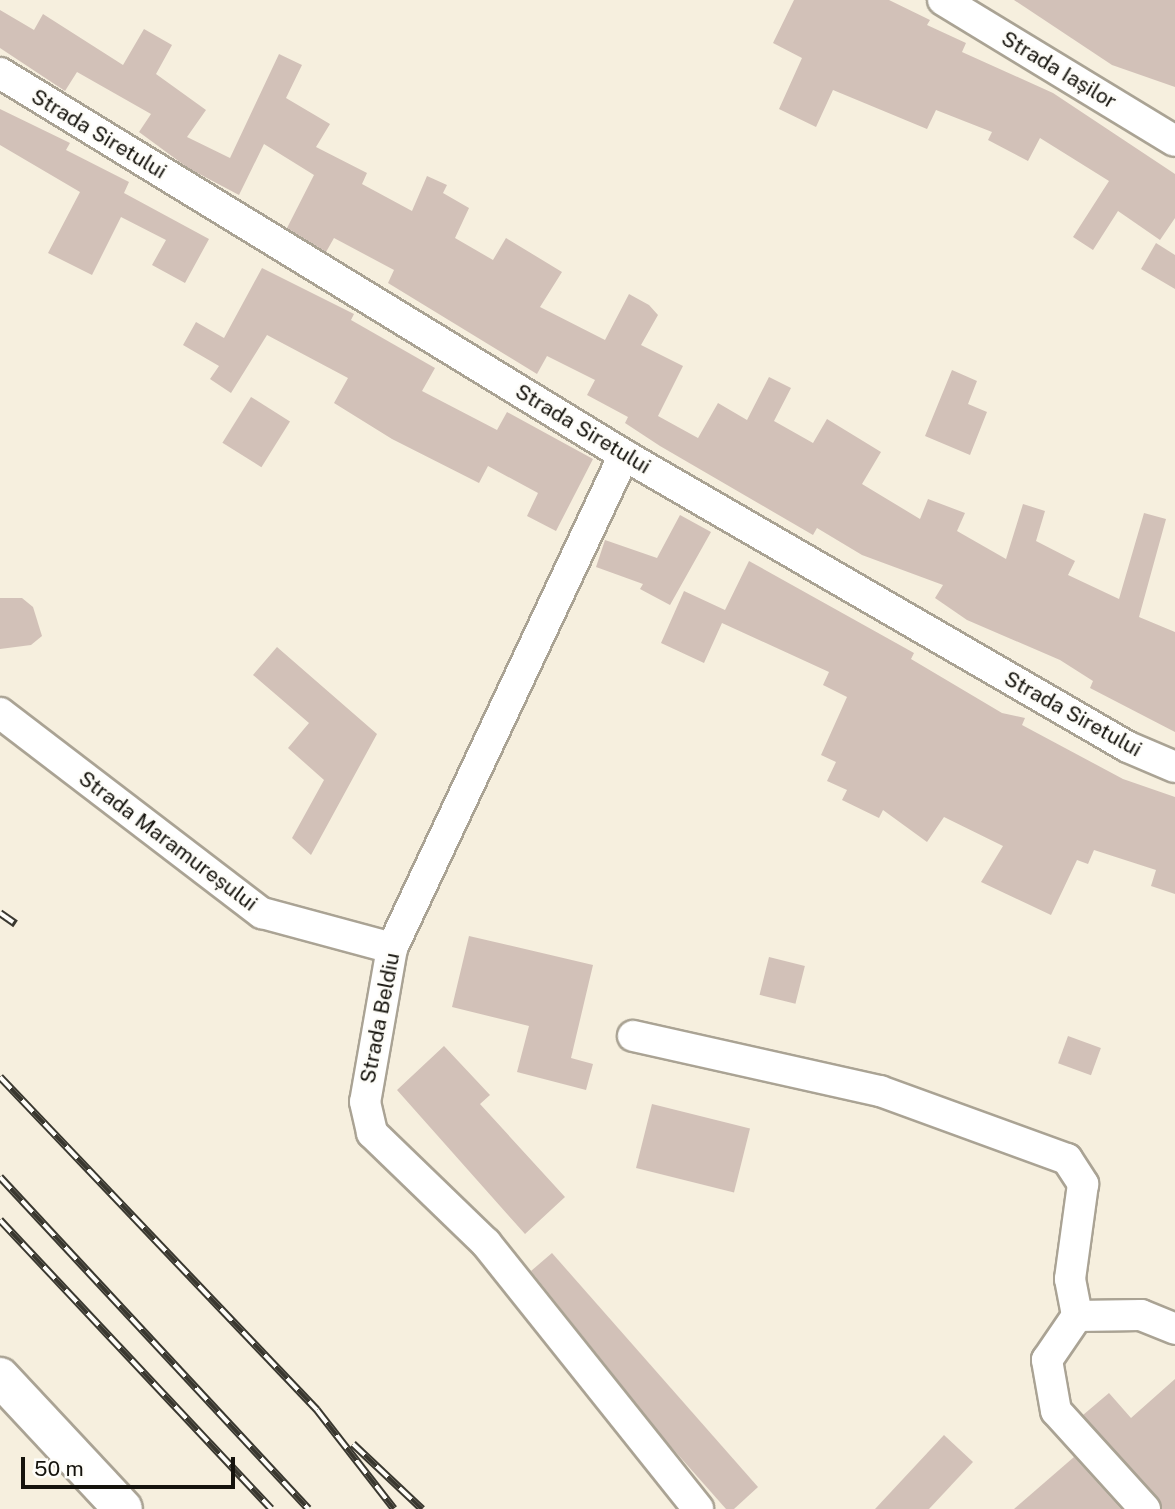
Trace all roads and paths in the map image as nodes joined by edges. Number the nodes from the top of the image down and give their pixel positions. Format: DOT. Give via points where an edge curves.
graph roads {
  1 [pos="943,0"];
  2 [pos="0,73"];
  3 [pos="1175,141"];
  4 [pos="624,455"];
  5 [pos="0,713"];
  6 [pos="1175,768"];
  7 [pos="391,948"];
  8 [pos="633,1036"];
  9 [pos="1077,1316"];
  10 [pos="1175,1329"];
  11 [pos="0,1377"];
  12 [pos="122,1509"];
  13 [pos="698,1509"];
  14 [pos="1145,1509"];
  1 -- 3 [label="street, Strada Iașilor"];
  2 -- 4 [label="street, Strada Siretului"];
  4 -- 6 [label="street, Strada Siretului" via="1128,747"];
  4 -- 7 [label="street, Strada Beldiu"];
  5 -- 7 [label="street, Strada Maramureșului" via="262,913"];
  7 -- 13 [label="street, Strada Beldiu" via="366,1076 372,1133 486,1243"];
  8 -- 9 [label="street" via="880,1091 1067,1159 1083,1184 1070,1279"];
  9 -- 10 [label="street" via="1141,1315"];
  9 -- 14 [label="street" via="1047,1360 1056,1411"];
  11 -- 12 [label="main road"];
}
